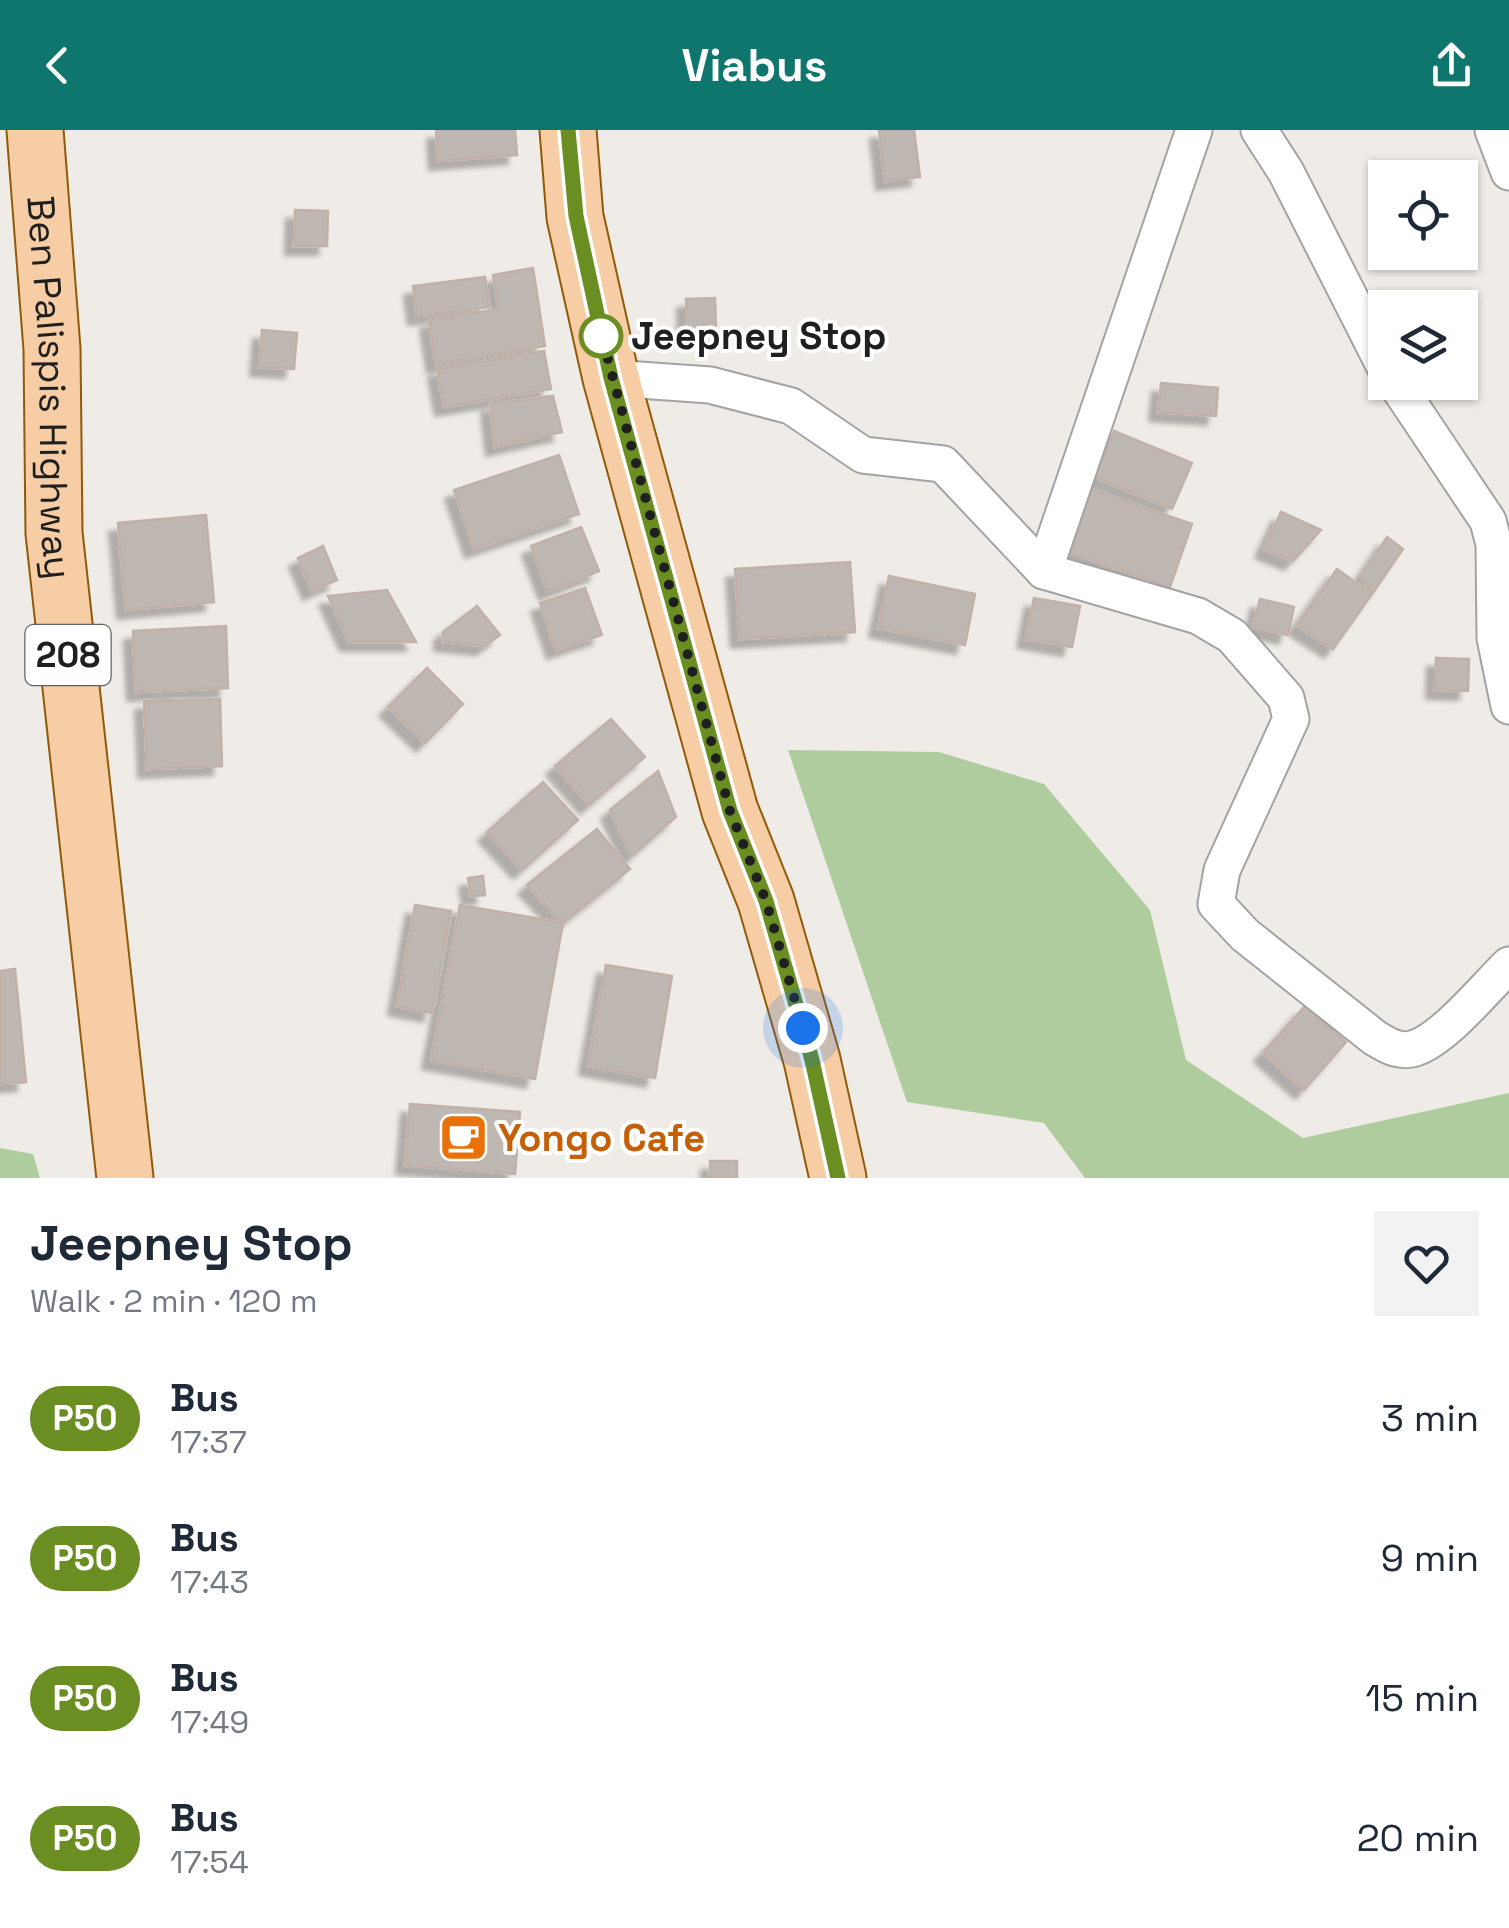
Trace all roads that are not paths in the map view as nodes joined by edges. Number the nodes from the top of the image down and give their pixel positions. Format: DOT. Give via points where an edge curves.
graph roads {
  1 [pos="35,130"];
  2 [pos="568,130"];
  3 [pos="1194,130"];
  4 [pos="1259,130"];
  5 [pos="1493,130"];
  6 [pos="1509,172"];
  7 [pos="1368,333"];
  8 [pos="611,378"];
  9 [pos="1407,400"];
  10 [pos="1044,571"];
  11 [pos="1509,706"];
  12 [pos="1509,964"];
  13 [pos="124,1178"];
  14 [pos="838,1178"];
  1 -- 13 [label="main road, Ben Palispis Highway / 208" via="52,349 54,533"];
  2 -- 8 [label="main road" via="576,216"];
  3 -- 10 [label="street"];
  4 -- 7 [label="street"];
  5 -- 6 [label="street"];
  8 -- 10 [label="street" via="710,385 791,406 862,454 943,464"];
  8 -- 14 [label="main road" via="730,811 766,901 812,1060"];
  9 -- 11 [label="street" via="1488,521 1496,638"];
  10 -- 12 [label="street" via="1198,616 1232,636 1286,698 1291,719 1280,750 1217,883 1221,914 1245,935 1392,1048 1407,1050 1427,1043"];
}
